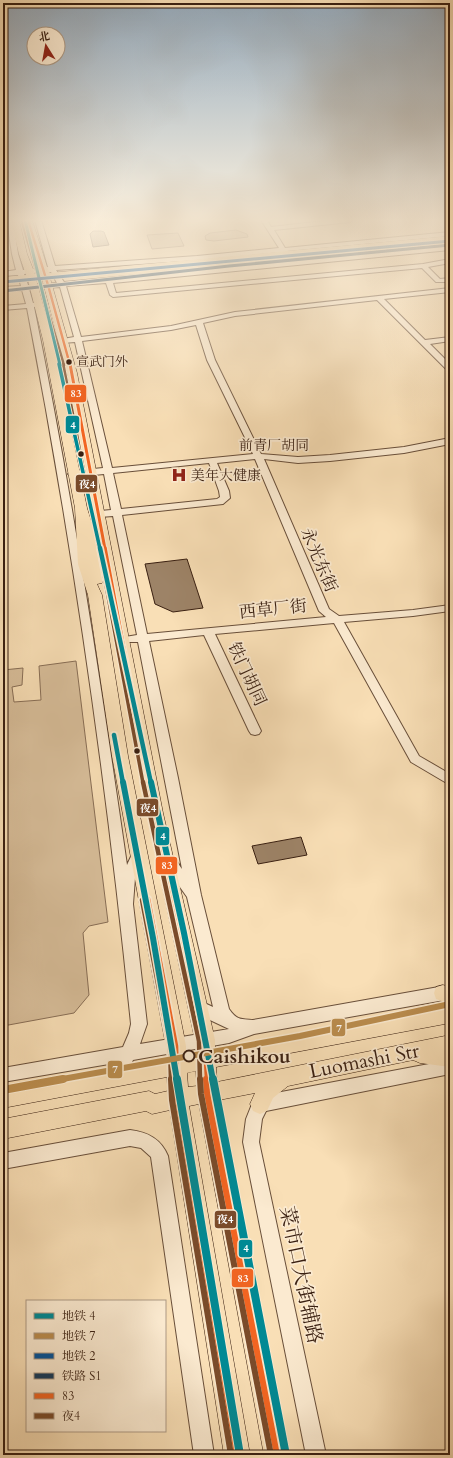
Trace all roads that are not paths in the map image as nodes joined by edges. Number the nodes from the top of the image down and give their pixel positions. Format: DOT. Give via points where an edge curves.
graph roads {
  1 [pos="28,288"];
  2 [pos="53,288"];
  3 [pos="64,288"];
  4 [pos="111,288"];
  5 [pos="197,288"];
  6 [pos="450,290"];
  7 [pos="379,298"];
  8 [pos="34,305"];
  9 [pos="3,308"];
  10 [pos="199,322"];
  11 [pos="78,339"];
  12 [pos="450,339"];
  13 [pos="63,340"];
  14 [pos="424,342"];
  15 [pos="450,368"];
  16 [pos="450,441"];
  17 [pos="258,456"];
  18 [pos="212,461"];
  19 [pos="108,471"];
  20 [pos="91,472"];
  21 [pos="73,474"];
  22 [pos="116,512"];
  23 [pos="100,514"];
  24 [pos="450,608"];
  25 [pos="337,619"];
  26 [pos="208,632"];
  27 [pos="144,638"];
  28 [pos="123,640"];
  29 [pos="255,731"];
  30 [pos="450,780"];
  31 [pos="140,854"];
  32 [pos="165,857"];
  33 [pos="194,895"];
  34 [pos="126,904"];
  35 [pos="448,994"];
  36 [pos="198,1007"];
  37 [pos="450,1015"];
  38 [pos="228,1020"];
  39 [pos="253,1027"];
  40 [pos="133,1039"];
  41 [pos="205,1040"];
  42 [pos="450,1044"];
  43 [pos="176,1046"];
  44 [pos="407,1052"];
  45 [pos="127,1055"];
  46 [pos="104,1058"];
  47 [pos="450,1058"];
  48 [pos="206,1060"];
  49 [pos="178,1066"];
  50 [pos="450,1067"];
  51 [pos="3,1075"];
  52 [pos="117,1077"];
  53 [pos="285,1077"];
  54 [pos="207,1093"];
  55 [pos="3,1098"];
  56 [pos="178,1099"];
  57 [pos="260,1104"];
  58 [pos="3,1129"];
  59 [pos="3,1161"];
  60 [pos="204,1455"];
  61 [pos="237,1455"];
  62 [pos="277,1455"];
  63 [pos="316,1455"];
  1 -- 8 [label="street"];
  2 -- 13 [label="main road"];
  3 -- 11 [label="street"];
  4 -- 5 [label="street" via="113,296"];
  6 -- 7 [label="street"];
  7 -- 10 [label="street" via="242,313"];
  7 -- 14 [label="street"];
  8 -- 9 [label="street"];
  8 -- 21 [label="main road" via="48,340"];
  8 -- 34 [label="street" via="92,658"];
  10 -- 11 [label="street" via="171,328"];
  10 -- 17 [label="street, 永光东街" via="211,360"];
  11 -- 13 [label="street"];
  11 -- 19 [label="street"];
  12 -- 14 [label="street"];
  13 -- 20 [label="main road"];
  14 -- 15 [label="street"];
  16 -- 17 [label="street, 前青厂胡同" via="404,450 330,458 298,460"];
  17 -- 18 [label="street, 前青厂胡同"];
  17 -- 25 [label="street, 永光东街" via="324,611"];
  18 -- 19 [label="street, 前青厂胡同"];
  18 -- 22 [label="street" via="224,491 225,498 220,502"];
  19 -- 20 [label="street, 前青厂胡同"];
  19 -- 22 [label="street"];
  20 -- 21 [label="street, 前青厂胡同"];
  20 -- 23 [label="main road"];
  21 -- 31 [label="main road" via="81,508 83,556 95,595 120,756"];
  22 -- 23 [label="street"];
  22 -- 27 [label="street"];
  23 -- 28 [label="main road"];
  24 -- 25 [label="street, 西草厂街"];
  25 -- 26 [label="street, 西草厂街"];
  25 -- 30 [label="street, 永光东街" via="415,760"];
  26 -- 27 [label="street, 西草厂街"];
  26 -- 29 [label="street, 铁门胡同"];
  27 -- 28 [label="street, 西草厂街"];
  27 -- 33 [label="street"];
  28 -- 32 [label="main road"];
  31 -- 34 [label="street" via="128,878"];
  31 -- 43 [label="main road"];
  32 -- 33 [label="street"];
  32 -- 36 [label="main road"];
  33 -- 38 [label="street" via="222,1012"];
  34 -- 40 [label="street" via="139,1024"];
  35 -- 39 [label="street"];
  36 -- 38 [label="street"];
  36 -- 41 [label="main road"];
  37 -- 48 [label="main road"];
  38 -- 39 [label="street" via="238,1026"];
  39 -- 41 [label="street" via="229,1036"];
  40 -- 45 [label="street"];
  40 -- 46 [label="street"];
  41 -- 43 [label="street"];
  41 -- 48 [label="main road"];
  42 -- 44 [label="main road, Luomashi Str"];
  43 -- 45 [label="street"];
  43 -- 49 [label="main road"];
  44 -- 47 [label="main road"];
  44 -- 53 [label="main road, Luomashi Str"];
  45 -- 46 [label="street"];
  45 -- 52 [label="street"];
  46 -- 51 [label="street"];
  48 -- 49 [label="main road"];
  48 -- 54 [label="main road"];
  49 -- 52 [label="main road"];
  49 -- 56 [label="main road"];
  50 -- 57 [label="street"];
  52 -- 55 [label="main road"];
  53 -- 54 [label="main road, Luomashi Str"];
  53 -- 57 [label="main road" via="266,1091"];
  54 -- 56 [label="main road, Luomashi Str"];
  54 -- 62 [label="main road"];
  56 -- 58 [label="main road, Luomashi Str" via="152,1104 149,1101"];
  56 -- 61 [label="main road"];
  57 -- 63 [label="street, 菜市口大街辅路" via="254,1119 251,1142"];
  59 -- 60 [label="street" via="130,1138 143,1140 152,1145 160,1159"];
}
